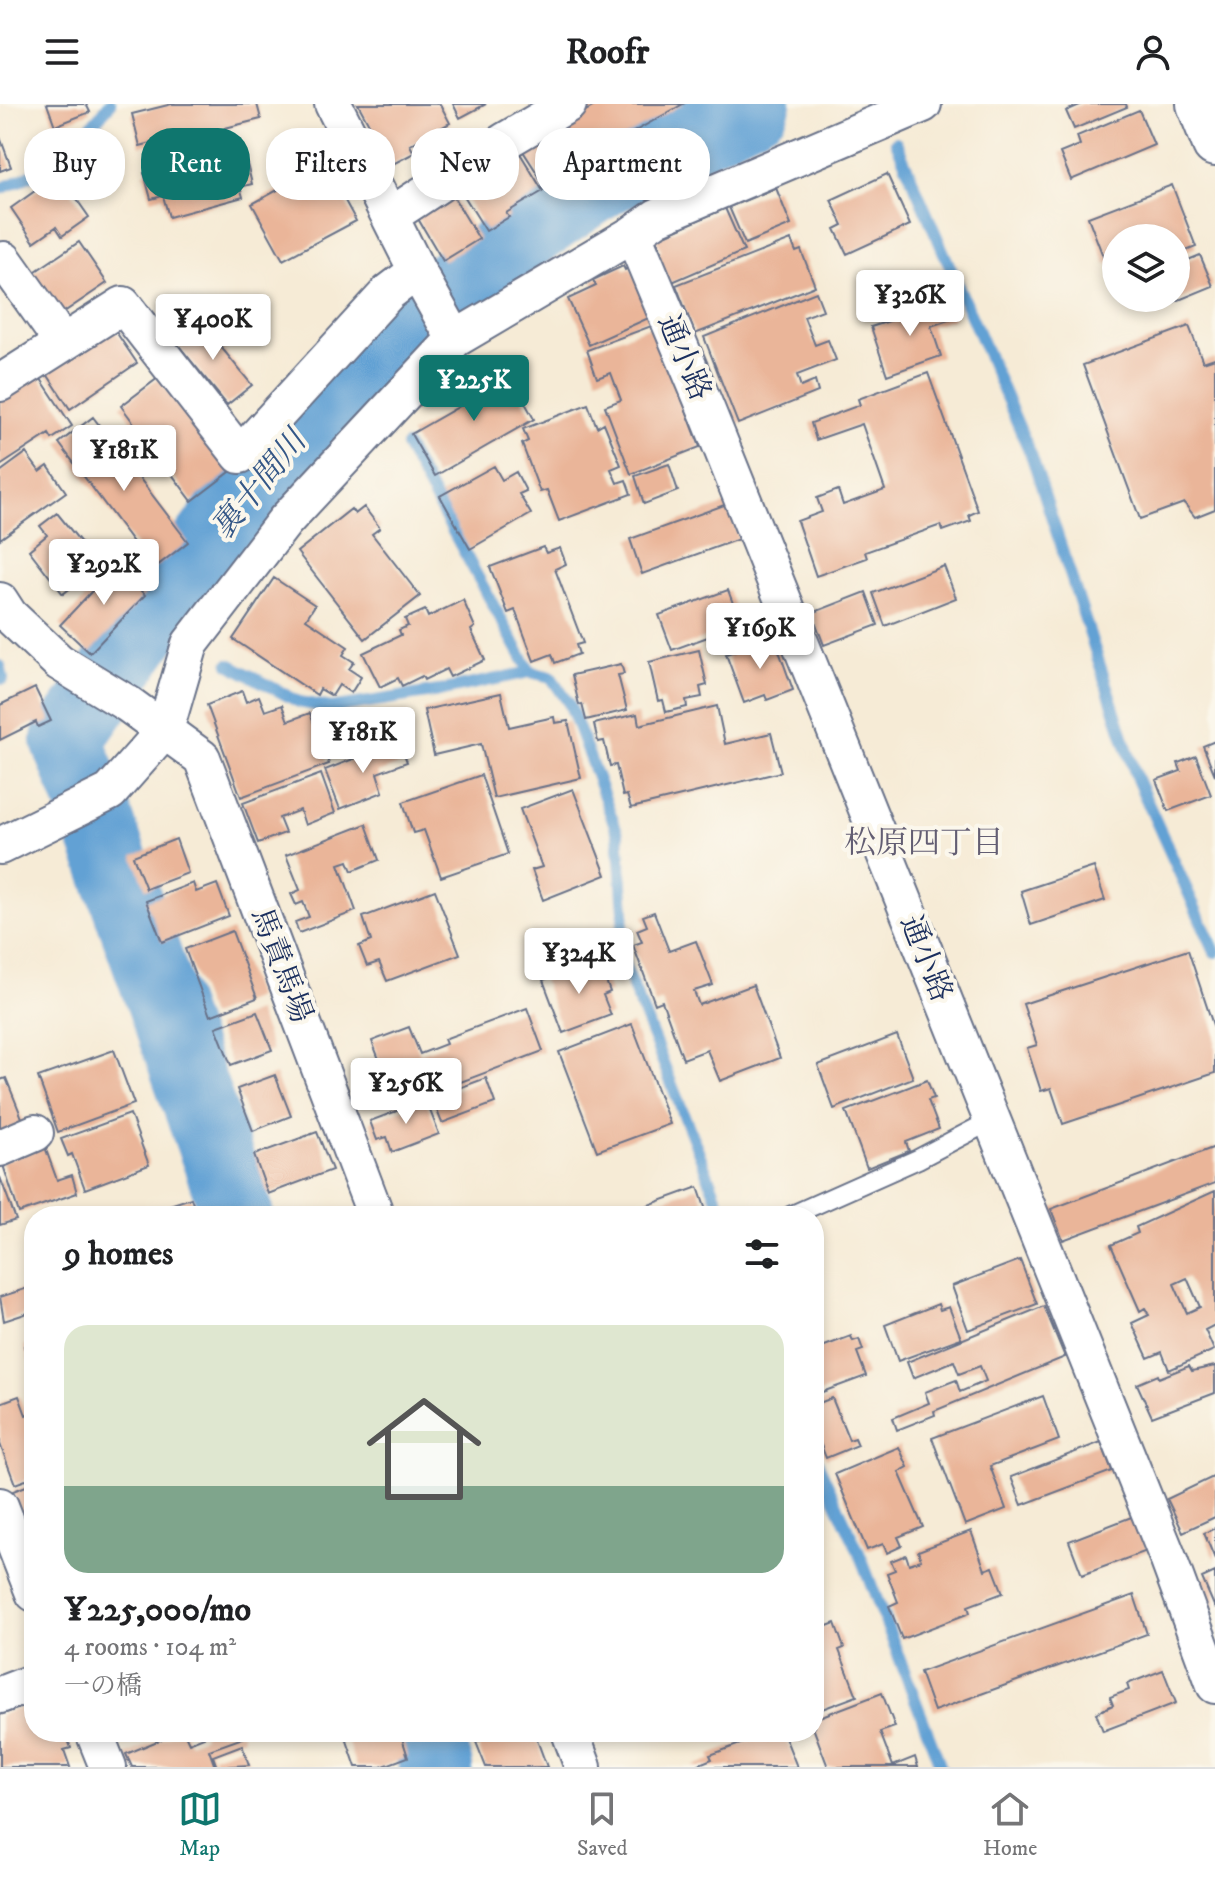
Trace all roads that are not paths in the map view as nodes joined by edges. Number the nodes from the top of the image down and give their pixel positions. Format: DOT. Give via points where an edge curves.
graph roads {
  1 [pos="333,104"];
  2 [pos="568,104"];
  3 [pos="923,104"];
  4 [pos="1199,104"];
  5 [pos="1215,144"];
  6 [pos="390,216"];
  7 [pos="633,234"];
  8 [pos="4,260"];
  9 [pos="417,271"];
  10 [pos="451,332"];
  11 [pos="63,343"];
  12 [pos="0,383"];
  13 [pos="0,601"];
  14 [pos="165,730"];
  15 [pos="0,846"];
  16 [pos="992,1120"];
  17 [pos="35,1133"];
  18 [pos="0,1148"];
  19 [pos="372,1206"];
  20 [pos="812,1206"];
  21 [pos="0,1506"];
  22 [pos="24,1567"];
  23 [pos="1215,1685"];
  24 [pos="24,1686"];
  25 [pos="0,1695"];
  26 [pos="98,1742"];
  27 [pos="574,1742"];
  28 [pos="108,1767"];
  29 [pos="583,1767"];
  1 -- 6 [label="street"];
  2 -- 6 [label="street"];
  3 -- 7 [label="street" via="657,217"];
  4 -- 5 [label="highway"];
  6 -- 9 [label="street"];
  7 -- 10 [label="street"];
  7 -- 16 [label="street, 通小路"];
  8 -- 11 [label="street"];
  9 -- 10 [label="street"];
  9 -- 11 [label="street" via="388,293 240,455 123,305"];
  10 -- 14 [label="street" via="285,521 190,644"];
  11 -- 12 [label="street"];
  13 -- 14 [label="street, 馬責馬場" via="59,662"];
  14 -- 15 [label="street" via="110,792"];
  14 -- 19 [label="street, 馬責馬場" via="202,758"];
  16 -- 20 [label="lane"];
  16 -- 23 [label="street, 通小路"];
  17 -- 18 [label="street"];
  21 -- 22 [label="street"];
  24 -- 25 [label="street"];
  26 -- 28 [label="street"];
  27 -- 29 [label="street"];
}
